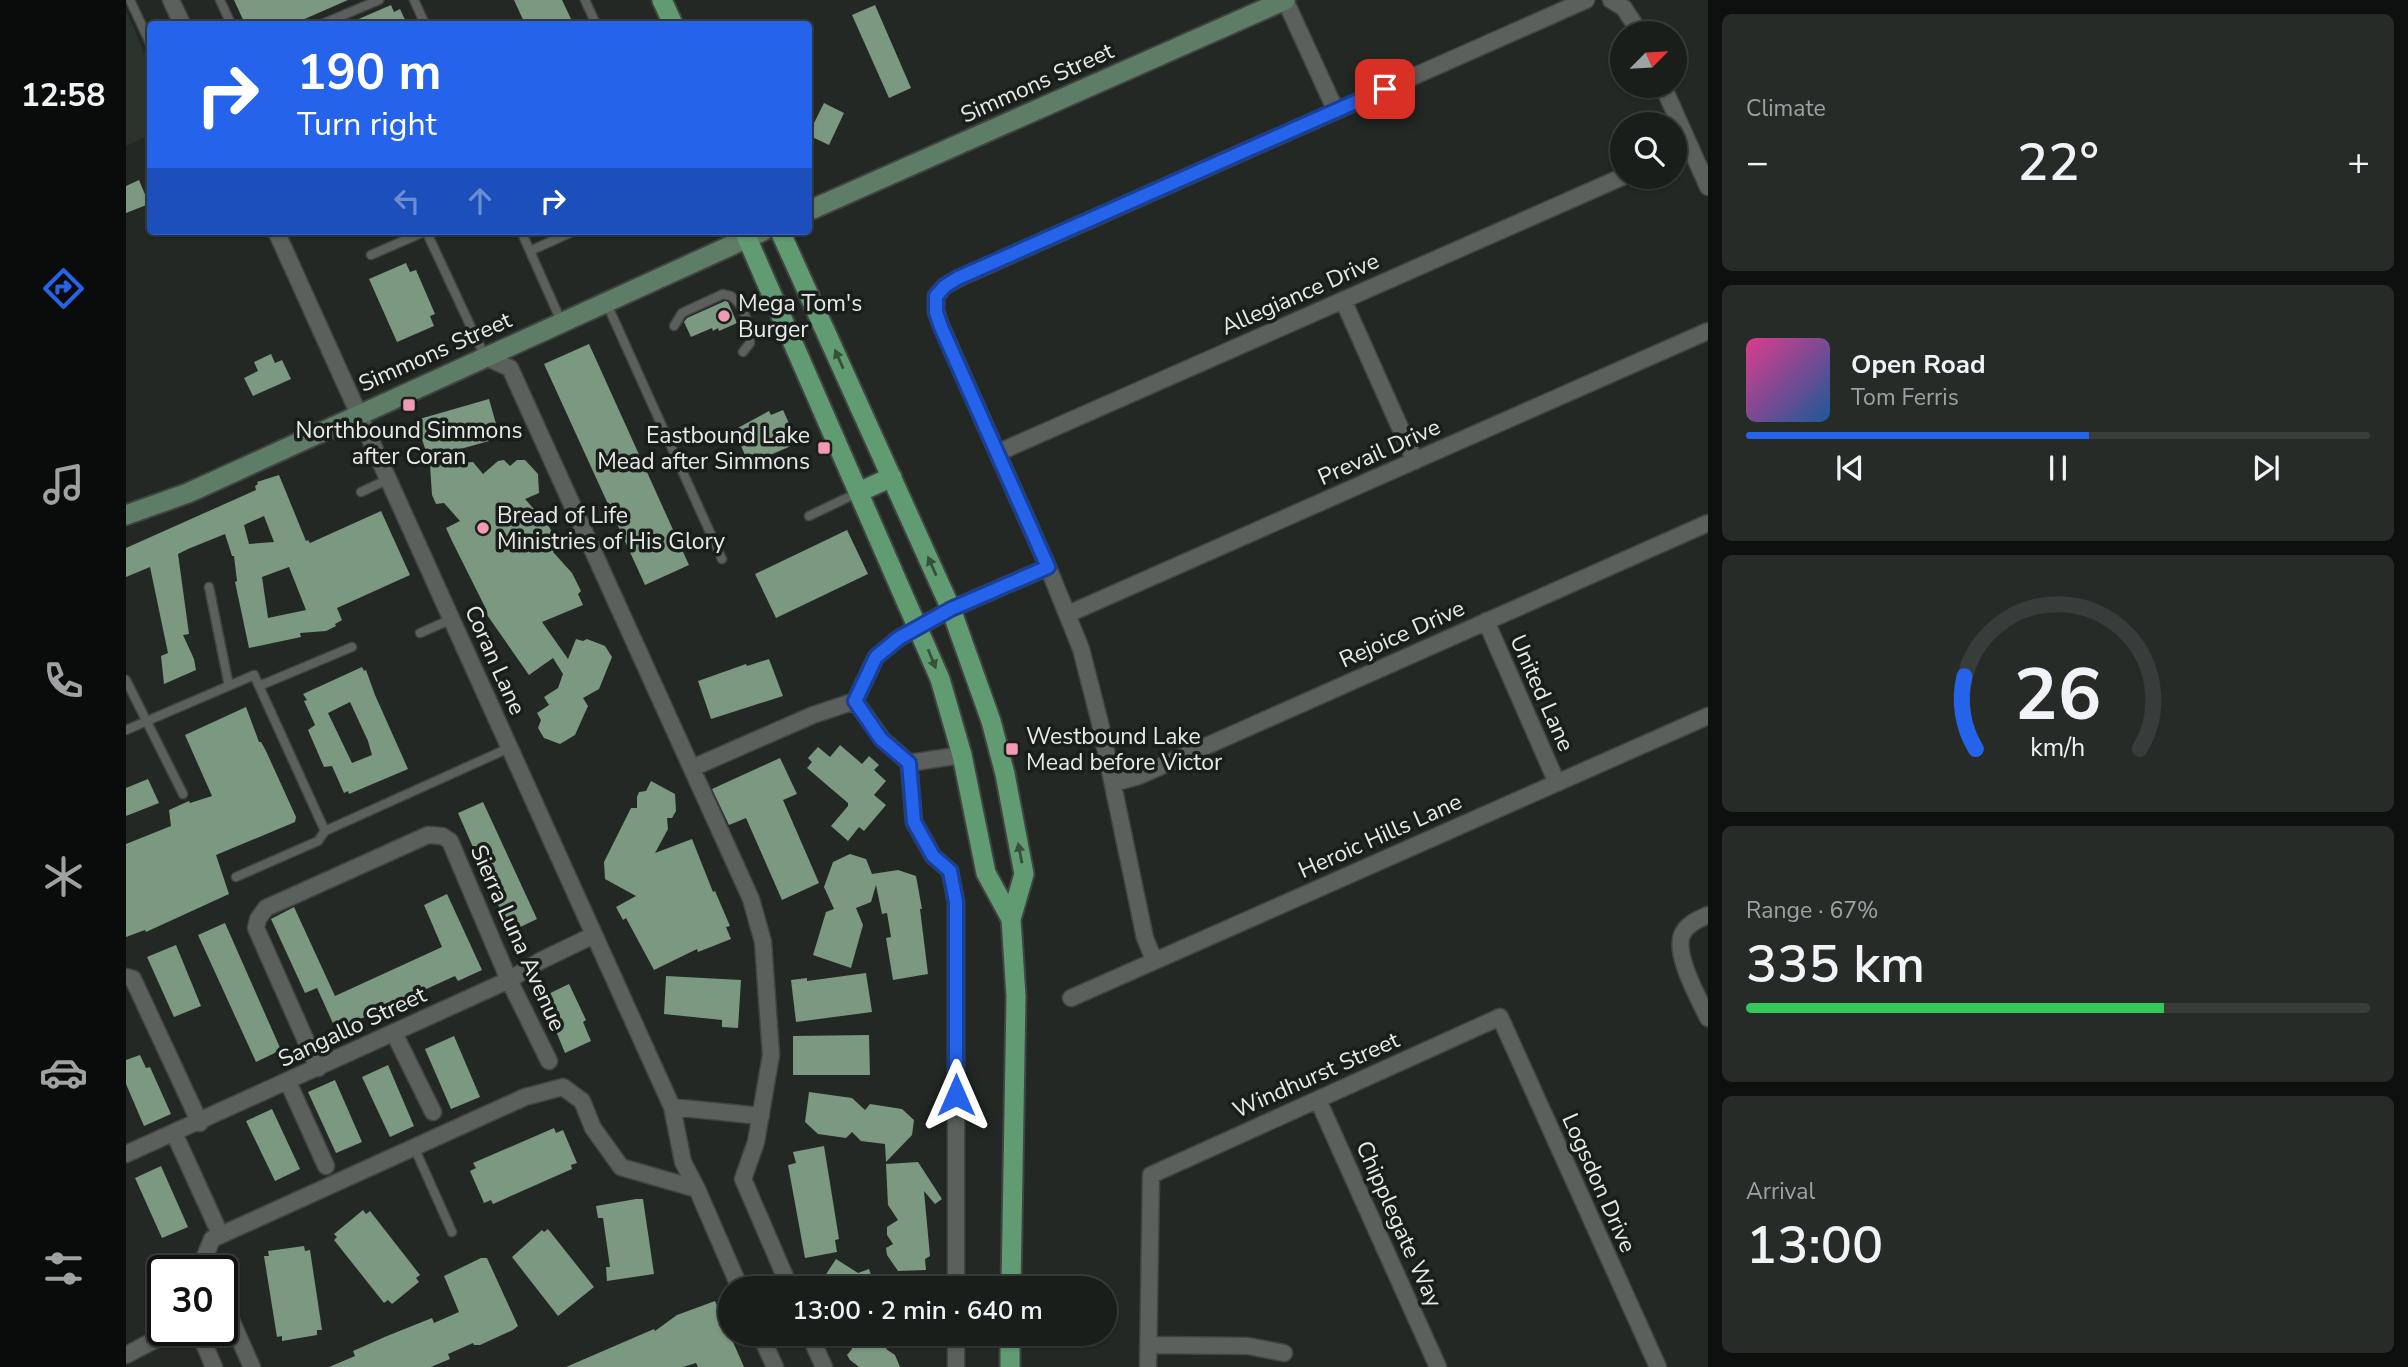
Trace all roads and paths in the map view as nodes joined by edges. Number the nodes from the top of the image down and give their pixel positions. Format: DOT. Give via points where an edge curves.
graph roads {
  1 [pos="130,0"];
  2 [pos="171,0"];
  3 [pos="220,0"];
  4 [pos="379,0"];
  5 [pos="414,0"];
  6 [pos="585,0"];
  7 [pos="662,0"];
  8 [pos="1285,0"];
  9 [pos="1586,0"];
  10 [pos="1611,0"];
  11 [pos="181,21"];
  12 [pos="230,21"];
  13 [pos="329,21"];
  14 [pos="424,21"];
  15 [pos="595,21"];
  16 [pos="672,21"];
  17 [pos="1632,21"];
  18 [pos="147,37"];
  19 [pos="1336,111"];
  20 [pos="1687,157"];
  21 [pos="1610,182"];
  22 [pos="1708,187"];
  23 [pos="812,209"];
  24 [pos="278,235"];
  25 [pos="417,235"];
  26 [pos="428,235"];
  27 [pos="523,235"];
  28 [pos="565,235"];
  29 [pos="747,235"];
  30 [pos="752,235"];
  31 [pos="782,235"];
  32 [pos="530,251"];
  33 [pos="371,255"];
  34 [pos="1343,300"];
  35 [pos="606,302"];
  36 [pos="562,322"];
  37 [pos="674,326"];
  38 [pos="1708,331"];
  39 [pos="743,352"];
  40 [pos="485,357"];
  41 [pos="358,414"];
  42 [pos="997,453"];
  43 [pos="1415,461"];
  44 [pos="892,477"];
  45 [pos="389,479"];
  46 [pos="361,492"];
  47 [pos="859,492"];
  48 [pos="126,514"];
  49 [pos="809,516"];
  50 [pos="1708,523"];
  51 [pos="722,559"];
  52 [pos="1048,567"];
  53 [pos="209,587"];
  54 [pos="951,609"];
  55 [pos="1068,614"];
  56 [pos="452,619"];
  57 [pos="1486,621"];
  58 [pos="919,628"];
  59 [pos="420,633"];
  60 [pos="352,647"];
  61 [pos="126,680"];
  62 [pos="229,686"];
  63 [pos="259,686"];
  64 [pos="855,701"];
  65 [pos="1708,716"];
  66 [pos="146,722"];
  67 [pos="126,730"];
  68 [pos="509,748"];
  69 [pos="962,755"];
  70 [pos="909,763"];
  71 [pos="692,768"];
  72 [pos="1113,783"];
  73 [pos="1558,783"];
  74 [pos="183,794"];
  75 [pos="325,831"];
  76 [pos="236,877"];
  77 [pos="1708,915"];
  78 [pos="1011,919"];
  79 [pos="594,935"];
  80 [pos="1154,960"];
  81 [pos="130,978"];
  82 [pos="509,980"];
  83 [pos="1071,998"];
  84 [pos="1500,1017"];
  85 [pos="1708,1018"];
  86 [pos="394,1033"];
  87 [pos="549,1061"];
  88 [pos="318,1068"];
  89 [pos="288,1082"];
  90 [pos="1318,1100"];
  91 [pos="672,1107"];
  92 [pos="433,1112"];
  93 [pos="761,1116"];
  94 [pos="200,1123"];
  95 [pos="174,1133"];
  96 [pos="414,1147"];
  97 [pos="126,1154"];
  98 [pos="326,1166"];
  99 [pos="696,1189"];
  100 [pos="216,1224"];
  101 [pos="452,1233"];
  102 [pos="206,1255"];
  103 [pos="735,1276"];
  104 [pos="785,1276"];
  105 [pos="956,1276"];
  106 [pos="1011,1276"];
  107 [pos="238,1336"];
  108 [pos="1149,1345"];
  109 [pos="765,1346"];
  110 [pos="814,1346"];
  111 [pos="956,1346"];
  112 [pos="1010,1346"];
  113 [pos="1284,1353"];
  114 [pos="126,1355"];
  115 [pos="214,1367"];
  116 [pos="252,1367"];
  117 [pos="775,1367"];
  118 [pos="824,1367"];
  119 [pos="956,1367"];
  120 [pos="1010,1367"];
  121 [pos="1148,1367"];
  122 [pos="1438,1367"];
  123 [pos="1658,1367"];
  1 -- 18 [label="lane"];
  2 -- 11 [label="street"];
  3 -- 12 [label="lane"];
  4 -- 13 [label="lane"];
  5 -- 14 [label="lane"];
  6 -- 15 [label="lane"];
  7 -- 16 [label="main road"];
  8 -- 19 [label="street"];
  8 -- 23 [label="main road, Simmons Street"];
  9 -- 19 [label="street"];
  10 -- 17 [label="street"];
  19 -- 42 [label="street" via="945,286 936,296 936,312"];
  20 -- 22 [label="street"];
  21 -- 34 [label="street, Allegiance Drive"];
  24 -- 41 [label="street, Coran Lane"];
  25 -- 33 [label="lane"];
  26 -- 40 [label="lane"];
  27 -- 32 [label="lane"];
  28 -- 32 [label="lane"];
  29 -- 35 [label="main road, Simmons Street"];
  30 -- 47 [label="main road"];
  44 -- 31 [label="main road, one-way"];
  32 -- 36 [label="lane"];
  34 -- 42 [label="street, Allegiance Drive"];
  34 -- 43 [label="street"];
  35 -- 36 [label="main road, Simmons Street"];
  35 -- 51 [label="lane"];
  36 -- 40 [label="main road, Simmons Street"];
  37 -- 39 [label="lane" via="682,313 723,294 731,296 748,322 750,343"];
  38 -- 43 [label="street, Prevail Drive"];
  40 -- 41 [label="main road, Simmons Street"];
  40 -- 71 [label="street" via="510,368"];
  41 -- 45 [label="street, Coran Lane"];
  41 -- 48 [label="main road, Simmons Street" via="188,493"];
  42 -- 52 [label="street"];
  43 -- 55 [label="street, Prevail Drive"];
  44 -- 47 [label="main road"];
  54 -- 44 [label="main road, one-way"];
  45 -- 46 [label="lane"];
  45 -- 56 [label="street, Coran Lane"];
  47 -- 49 [label="lane"];
  47 -- 58 [label="main road"];
  50 -- 57 [label="street, Rejoice Drive"];
  52 -- 54 [label="street"];
  52 -- 55 [label="street"];
  53 -- 62 [label="lane"];
  54 -- 58 [label="street"];
  78 -- 54 [label="main road, one-way" via="1024,874 1005,775"];
  55 -- 72 [label="street" via="1091,686"];
  56 -- 59 [label="lane"];
  56 -- 68 [label="street, Coran Lane"];
  57 -- 72 [label="street, Rejoice Drive" via="1139,776"];
  57 -- 73 [label="street, United Lane"];
  58 -- 64 [label="street" via="876,657"];
  58 -- 69 [label="main road, one-way"];
  60 -- 63 [label="lane"];
  61 -- 66 [label="lane"];
  62 -- 63 [label="lane" via="254,675"];
  62 -- 66 [label="lane"];
  63 -- 75 [label="lane"];
  64 -- 70 [label="street" via="881,739"];
  64 -- 71 [label="street"];
  65 -- 73 [label="street, Heroic Hills Lane"];
  66 -- 67 [label="lane"];
  66 -- 74 [label="lane"];
  68 -- 75 [label="lane"];
  68 -- 79 [label="street, Coran Lane"];
  69 -- 70 [label="street"];
  69 -- 78 [label="main road" via="986,873"];
  70 -- 105 [label="street" via="914,822 933,856 950,871 956,902"];
  71 -- 93 [label="street" via="751,898 763,942 771,1055"];
  72 -- 80 [label="street" via="1145,937"];
  73 -- 80 [label="street, Heroic Hills Lane"];
  75 -- 76 [label="lane" via="318,841"];
  77 -- 85 [label="street" via="1681,936 1685,966"];
  78 -- 106 [label="main road" via="1016,996"];
  79 -- 82 [label="street, Sangallo Street"];
  79 -- 91 [label="street, Coran Lane"];
  80 -- 83 [label="street, Heroic Hills Lane"];
  81 -- 94 [label="street"];
  82 -- 86 [label="street, Sangallo Street"];
  82 -- 87 [label="street, Sierra Luna Avenue"];
  82 -- 88 [label="street, Sierra Luna Avenue" via="450,841 442,836 428,835 266,908 256,928"];
  84 -- 90 [label="street, Windhurst Street"];
  84 -- 123 [label="street, Logsdon Drive"];
  86 -- 88 [label="street, Sangallo Street"];
  86 -- 92 [label="street"];
  88 -- 89 [label="street, Sangallo Street"];
  89 -- 94 [label="street, Sangallo Street"];
  89 -- 98 [label="street"];
  90 -- 108 [label="street, Windhurst Street" via="1151,1175"];
  90 -- 122 [label="street, Chipplegate Way"];
  91 -- 93 [label="street"];
  91 -- 99 [label="street, Coran Lane" via="683,1162"];
  93 -- 104 [label="street" via="743,1179"];
  94 -- 95 [label="street, Sangallo Street"];
  95 -- 97 [label="street, Sangallo Street"];
  95 -- 100 [label="street"];
  96 -- 99 [label="street" via="525,1097 563,1087 582,1101 593,1128 621,1167"];
  96 -- 101 [label="lane"];
  96 -- 102 [label="street" via="212,1239"];
  99 -- 103 [label="street, Coran Lane"];
  107 -- 116 [label="street"];
  108 -- 113 [label="street" via="1248,1346"];
  108 -- 121 [label="street"];
  109 -- 117 [label="street"];
  110 -- 118 [label="street"];
  111 -- 119 [label="street"];
  112 -- 120 [label="main road"];
  114 -- 115 [label="street" via="174,1333 190,1332 202,1340"];
}
